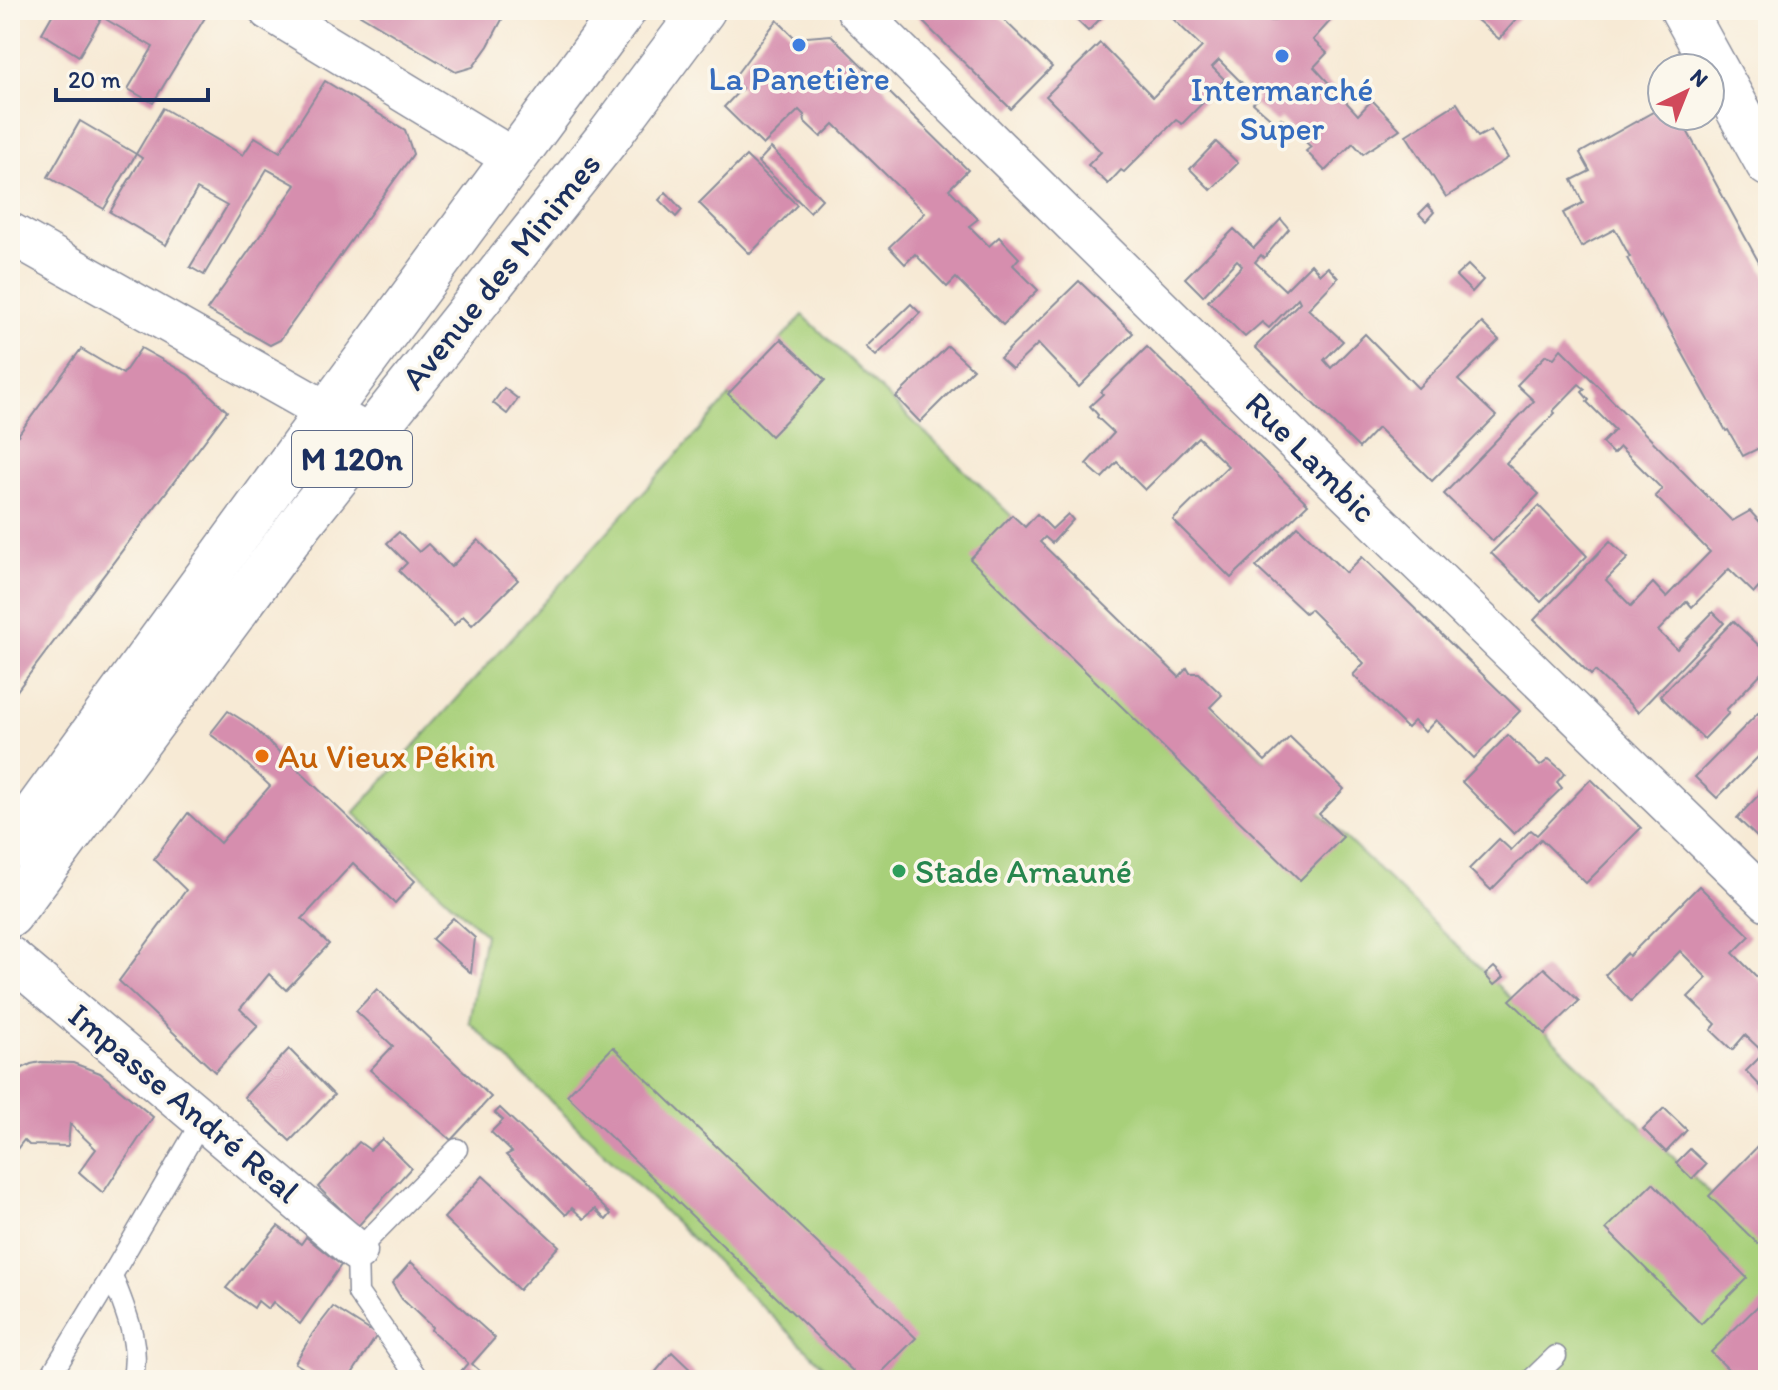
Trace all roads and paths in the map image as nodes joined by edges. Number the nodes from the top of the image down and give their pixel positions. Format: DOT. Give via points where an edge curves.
graph roads {
  1 [pos="269,10"];
  2 [pos="624,10"];
  3 [pos="703,10"];
  4 [pos="857,10"];
  5 [pos="1265,10"];
  6 [pos="1273,10"];
  7 [pos="1683,10"];
  8 [pos="514,159"];
  9 [pos="1768,164"];
  10 [pos="10,233"];
  11 [pos="327,412"];
  12 [pos="370,436"];
  13 [pos="10,847"];
  14 [pos="1768,901"];
  15 [pos="10,915"];
  16 [pos="10,957"];
  17 [pos="203,1119"];
  18 [pos="457,1149"];
  19 [pos="357,1251"];
  20 [pos="112,1275"];
  21 [pos="1556,1356"];
  22 [pos="48,1380"];
  23 [pos="132,1380"];
  24 [pos="419,1380"];
  25 [pos="1531,1380"];
  1 -- 8 [label="street"];
  2 -- 8 [label="main road, Avenue des Minimes / M 120n"];
  3 -- 12 [label="main road, Avenue des Minimes / M 120n"];
  4 -- 14 [label="street, Rue Lambic"];
  5 -- 6 [label="lane"];
  7 -- 9 [label="main road"];
  8 -- 11 [label="main road, Avenue des Minimes / M 120n"];
  10 -- 11 [label="street"];
  11 -- 12 [label="street"];
  11 -- 13 [label="main road, Avenue des Minimes / M 120n"];
  12 -- 15 [label="main road, Avenue des Minimes / M 120n"];
  16 -- 17 [label="street, Impasse André Real"];
  17 -- 19 [label="street, Impasse André Real"];
  17 -- 20 [label="lane"];
  18 -- 19 [label="lane"];
  19 -- 24 [label="lane" via="358,1293"];
  20 -- 22 [label="lane"];
  20 -- 23 [label="lane" via="133,1335"];
  21 -- 25 [label="lane"];
}
